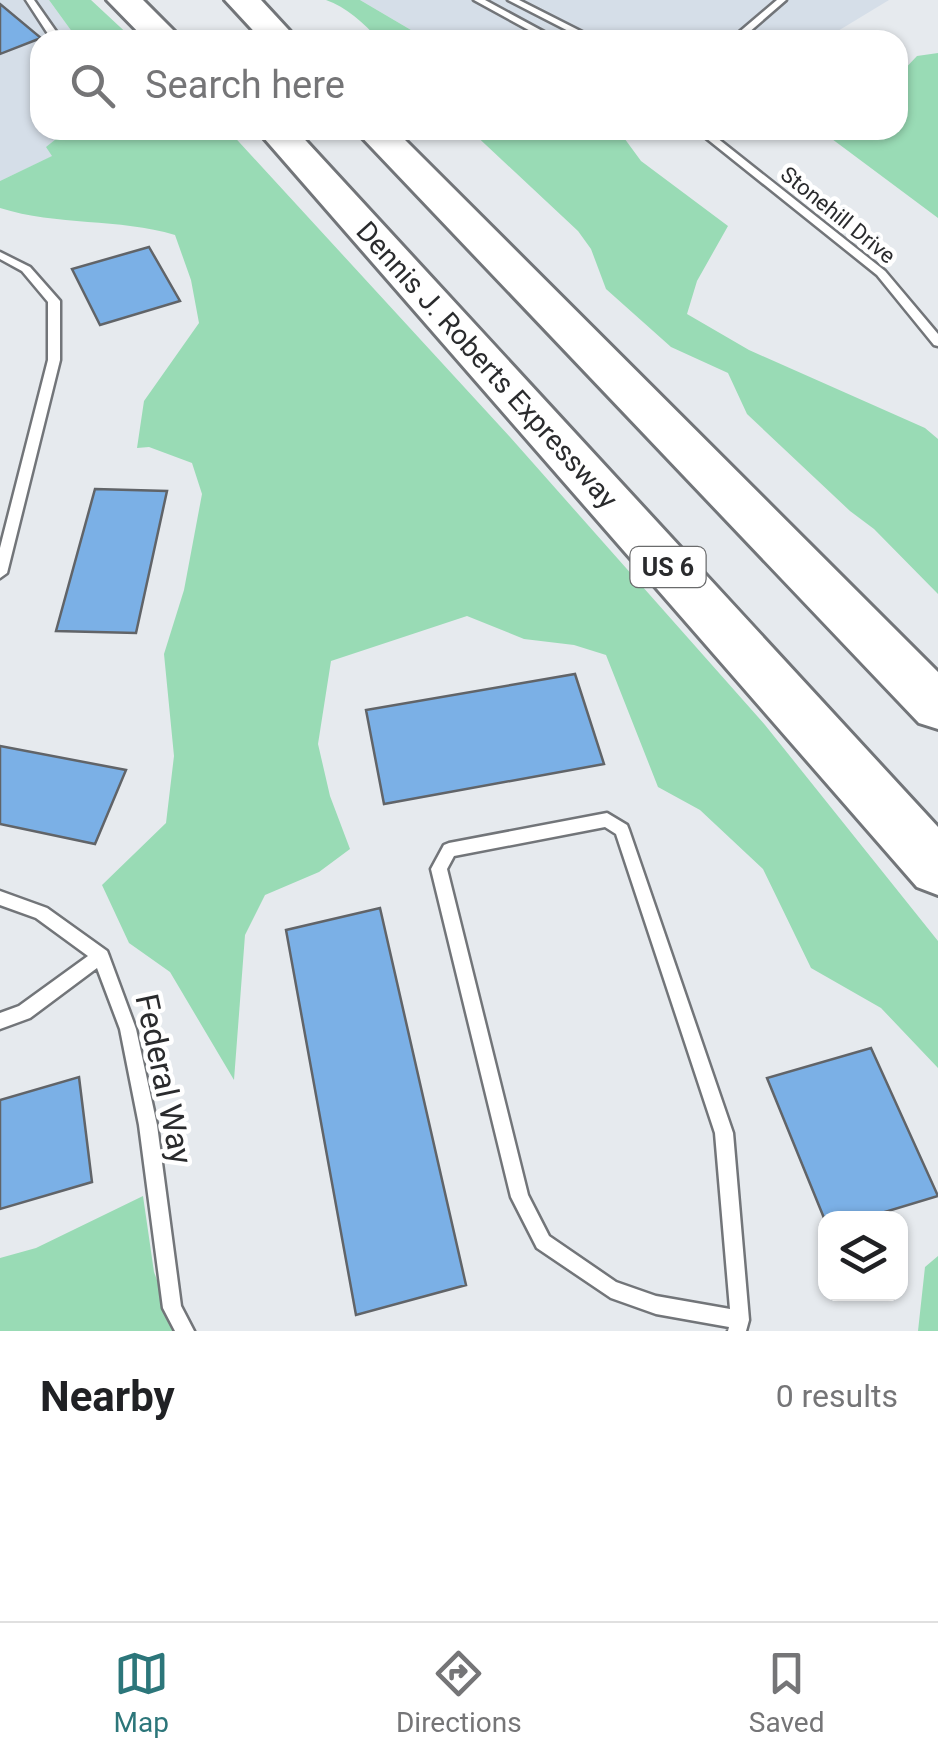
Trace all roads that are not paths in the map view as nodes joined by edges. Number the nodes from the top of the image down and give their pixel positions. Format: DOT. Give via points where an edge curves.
graph roads {
  1 [pos="30,0"];
  2 [pos="124,0"];
  3 [pos="159,0"];
  4 [pos="242,0"];
  5 [pos="282,0"];
  6 [pos="478,0"];
  7 [pos="512,0"];
  8 [pos="782,0"];
  9 [pos="50,30"];
  10 [pos="156,30"];
  11 [pos="187,30"];
  12 [pos="271,30"];
  13 [pos="304,30"];
  14 [pos="535,30"];
  15 [pos="573,30"];
  16 [pos="747,30"];
  17 [pos="268,140"];
  18 [pos="285,140"];
  19 [pos="385,140"];
  20 [pos="391,140"];
  21 [pos="714,140"];
  22 [pos="413,167"];
  23 [pos="0,256"];
  24 [pos="398,267"];
  25 [pos="938,342"];
  26 [pos="0,573"];
  27 [pos="938,706"];
  28 [pos="938,868"];
  29 [pos="0,898"];
  30 [pos="101,956"];
  31 [pos="0,1021"];
  32 [pos="739,1326"];
  33 [pos="185,1331"];
  1 -- 9 [label="lane"];
  2 -- 10 [label="highway"];
  3 -- 11 [label="highway"];
  4 -- 12 [label="highway"];
  5 -- 13 [label="highway"];
  6 -- 14 [label="lane"];
  7 -- 15 [label="lane"];
  8 -- 16 [label="lane"];
  17 -- 24 [label="highway"];
  18 -- 24 [label="highway, Dennis J. Roberts Expressway / US 6"];
  19 -- 22 [label="highway"];
  20 -- 22 [label="highway"];
  21 -- 25 [label="lane, Stonehill Drive" via="882,274"];
  22 -- 27 [label="highway"];
  23 -- 26 [label="lane" via="26,269 54,301 54,360"];
  24 -- 28 [label="highway, Dennis J. Roberts Expressway / US 6"];
  29 -- 30 [label="lane" via="41,913"];
  30 -- 31 [label="lane" via="24,1012"];
  30 -- 33 [label="lane, Federal Way" via="128,1028 172,1308"];
  32 -- 32 [label="lane" via="724,1133 622,830 606,820 449,850 439,869 520,1197 544,1242 611,1290"];
}
